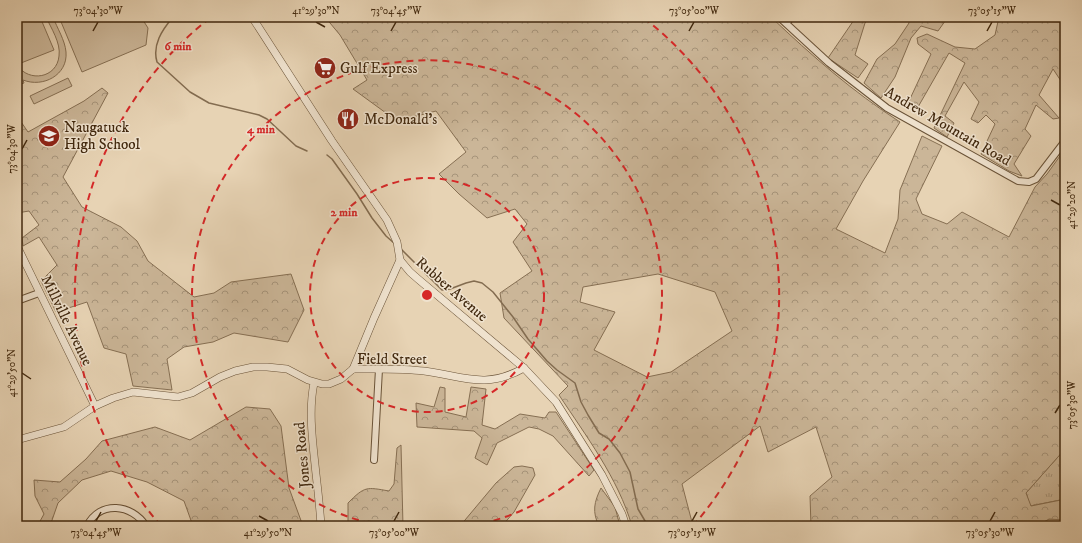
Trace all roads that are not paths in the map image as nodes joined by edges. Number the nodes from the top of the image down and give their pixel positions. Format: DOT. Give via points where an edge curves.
graph roads {
  1 [pos="252,17"];
  2 [pos="779,17"];
  3 [pos="792,17"];
  4 [pos="786,23"];
  5 [pos="1065,141"];
  6 [pos="17,246"];
  7 [pos="400,258"];
  8 [pos="39,293"];
  9 [pos="17,300"];
  10 [pos="524,368"];
  11 [pos="353,369"];
  12 [pos="379,369"];
  13 [pos="314,382"];
  14 [pos="95,406"];
  15 [pos="17,440"];
  16 [pos="374,460"];
  17 [pos="87,526"];
  18 [pos="146,526"];
  19 [pos="322,526"];
  20 [pos="626,526"];
  1 -- 7 [label="street, Rubber Avenue" via="329,137 387,220 397,242"];
  2 -- 4 [label="street, Andrew Mountain Road"];
  3 -- 4 [label="street"];
  4 -- 5 [label="street, Andrew Mountain Road" via="829,63 887,108 1018,181 1036,179"];
  6 -- 8 [label="street, Millville Avenue"];
  7 -- 10 [label="street, Rubber Avenue" via="410,272"];
  7 -- 11 [label="street"];
  8 -- 9 [label="street"];
  8 -- 14 [label="street, Millville Avenue"];
  10 -- 12 [label="street, Field Street" via="505,378 472,381 423,370"];
  10 -- 20 [label="street, Rubber Avenue" via="556,402 602,475"];
  11 -- 12 [label="street, Field Street"];
  11 -- 13 [label="street, Field Street" via="335,382"];
  12 -- 16 [label="street"];
  13 -- 14 [label="street, Field Street" via="287,369 253,367 220,377 192,393 178,397 133,392"];
  13 -- 19 [label="street, Jones Road" via="311,417"];
  14 -- 15 [label="street, Field Street" via="64,427"];
  17 -- 18 [label="street" via="104,510 119,508 128,509 136,514"];
}
